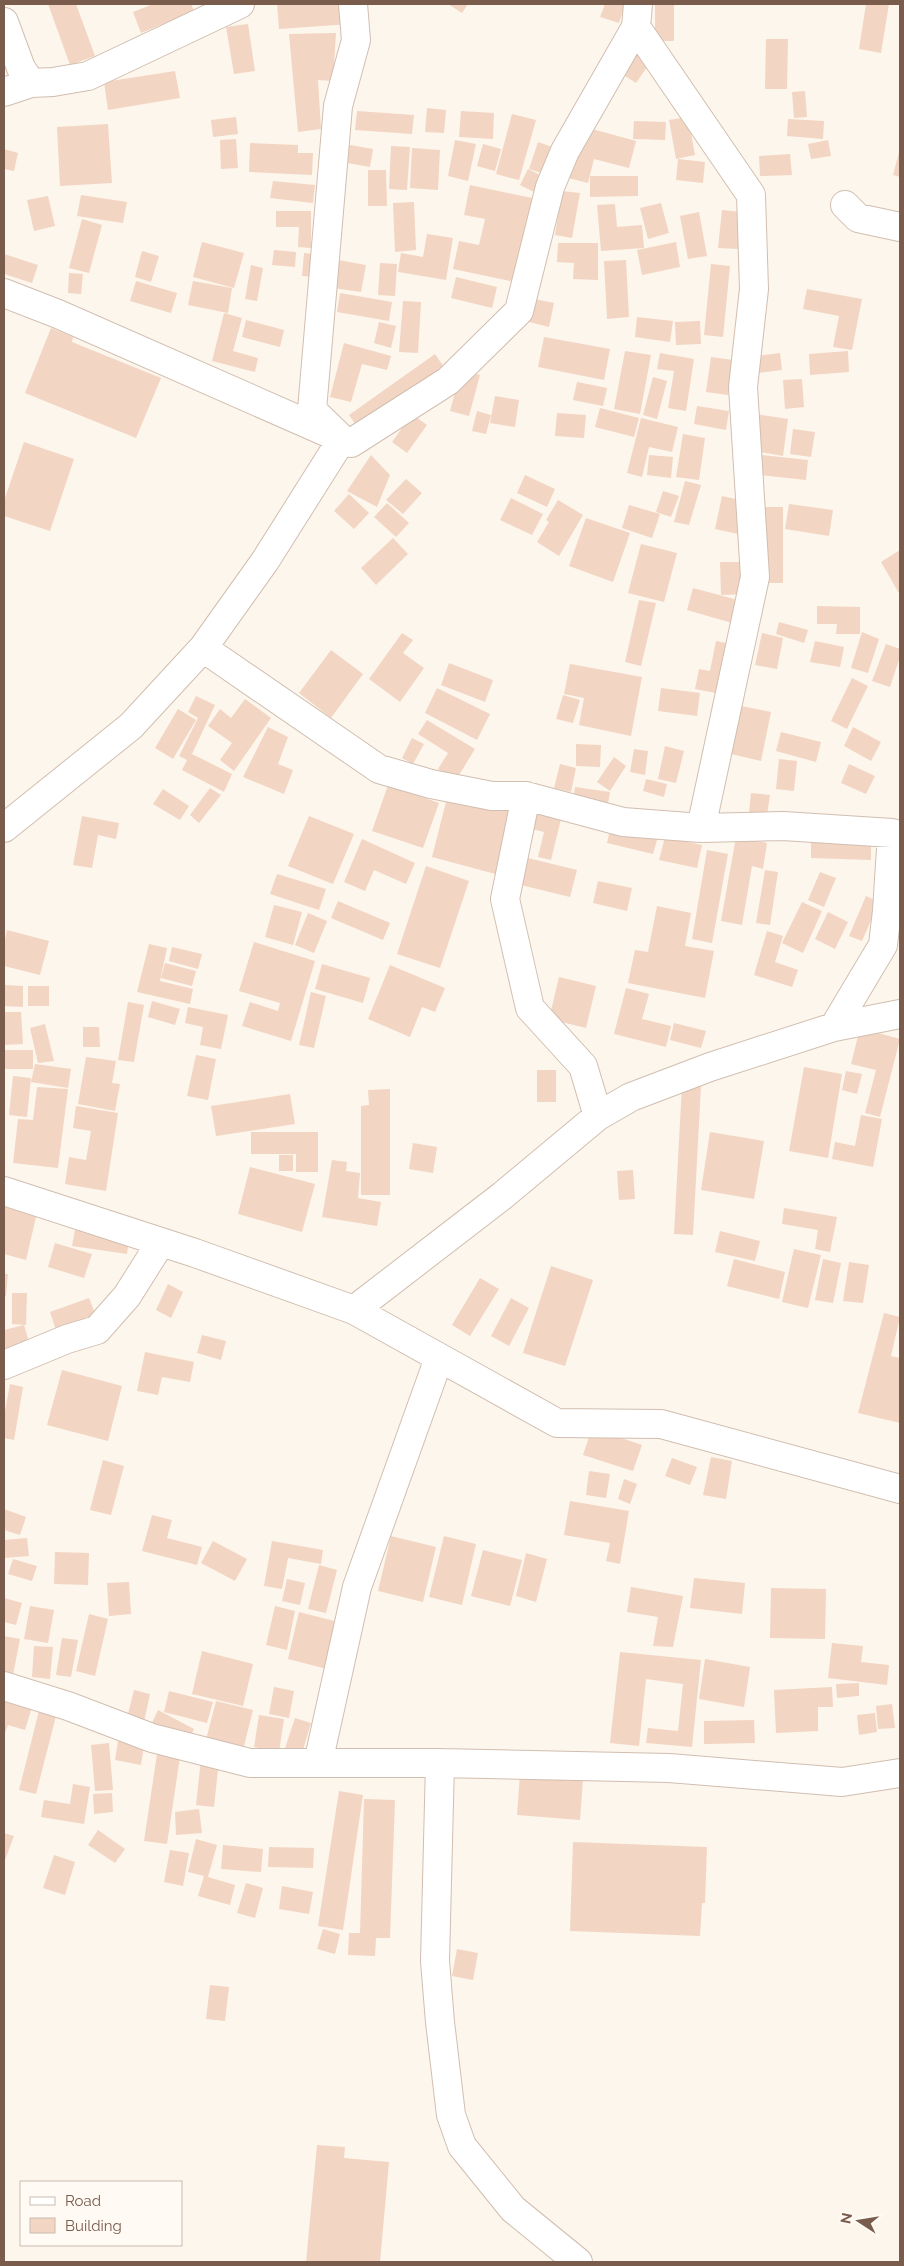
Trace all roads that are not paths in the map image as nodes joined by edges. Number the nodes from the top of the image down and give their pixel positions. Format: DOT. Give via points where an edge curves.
graph roads {
  1 [pos="240,4"];
  2 [pos="354,4"];
  3 [pos="637,15"];
  4 [pos="4,22"];
  5 [pos="31,83"];
  6 [pos="4,92"];
  7 [pos="845,205"];
  8 [pos="900,227"];
  9 [pos="4,293"];
  10 [pos="342,439"];
  11 [pos="203,648"];
  12 [pos="526,796"];
  13 [pos="4,828"];
  14 [pos="700,828"];
  15 [pos="900,1014"];
  16 [pos="834,1028"];
  17 [pos="598,1116"];
  18 [pos="4,1191"];
  19 [pos="161,1242"];
  20 [pos="354,1310"];
  21 [pos="439,1358"];
  22 [pos="4,1366"];
  23 [pos="900,1489"];
  24 [pos="4,1686"];
  25 [pos="318,1763"];
  26 [pos="440,1763"];
  27 [pos="900,1773"];
  28 [pos="578,2262"];
  1 -- 5 [label="street" via="88,76"];
  2 -- 10 [label="street" via="356,40 338,106 312,410"];
  3 -- 10 [label="street" via="565,150 550,186 519,311 448,381 352,443"];
  3 -- 14 [label="street" via="751,195 754,288 743,387 755,577"];
  4 -- 5 [label="street" via="21,68"];
  5 -- 6 [label="street"];
  7 -- 8 [label="street" via="858,218"];
  9 -- 10 [label="street"];
  10 -- 11 [label="street" via="265,560"];
  11 -- 12 [label="street" via="379,770 492,796"];
  11 -- 13 [label="street" via="131,726"];
  12 -- 14 [label="street" via="623,822"];
  12 -- 17 [label="street" via="505,899 530,1008 583,1066"];
  14 -- 16 [label="street" via="783,826 892,833 883,945"];
  15 -- 16 [label="street"];
  16 -- 17 [label="street" via="710,1067 631,1097"];
  17 -- 20 [label="street" via="502,1196"];
  18 -- 19 [label="street"];
  19 -- 20 [label="street"];
  19 -- 22 [label="street" via="127,1296 97,1330"];
  20 -- 21 [label="street"];
  21 -- 23 [label="street" via="557,1423 661,1424"];
  21 -- 25 [label="street" via="357,1587"];
  24 -- 25 [label="street" via="152,1738 196,1750 250,1763"];
  25 -- 26 [label="street"];
  26 -- 27 [label="street" via="669,1768 842,1782"];
  26 -- 28 [label="street" via="436,1961 451,2115 462,2146 513,2208"];
}
